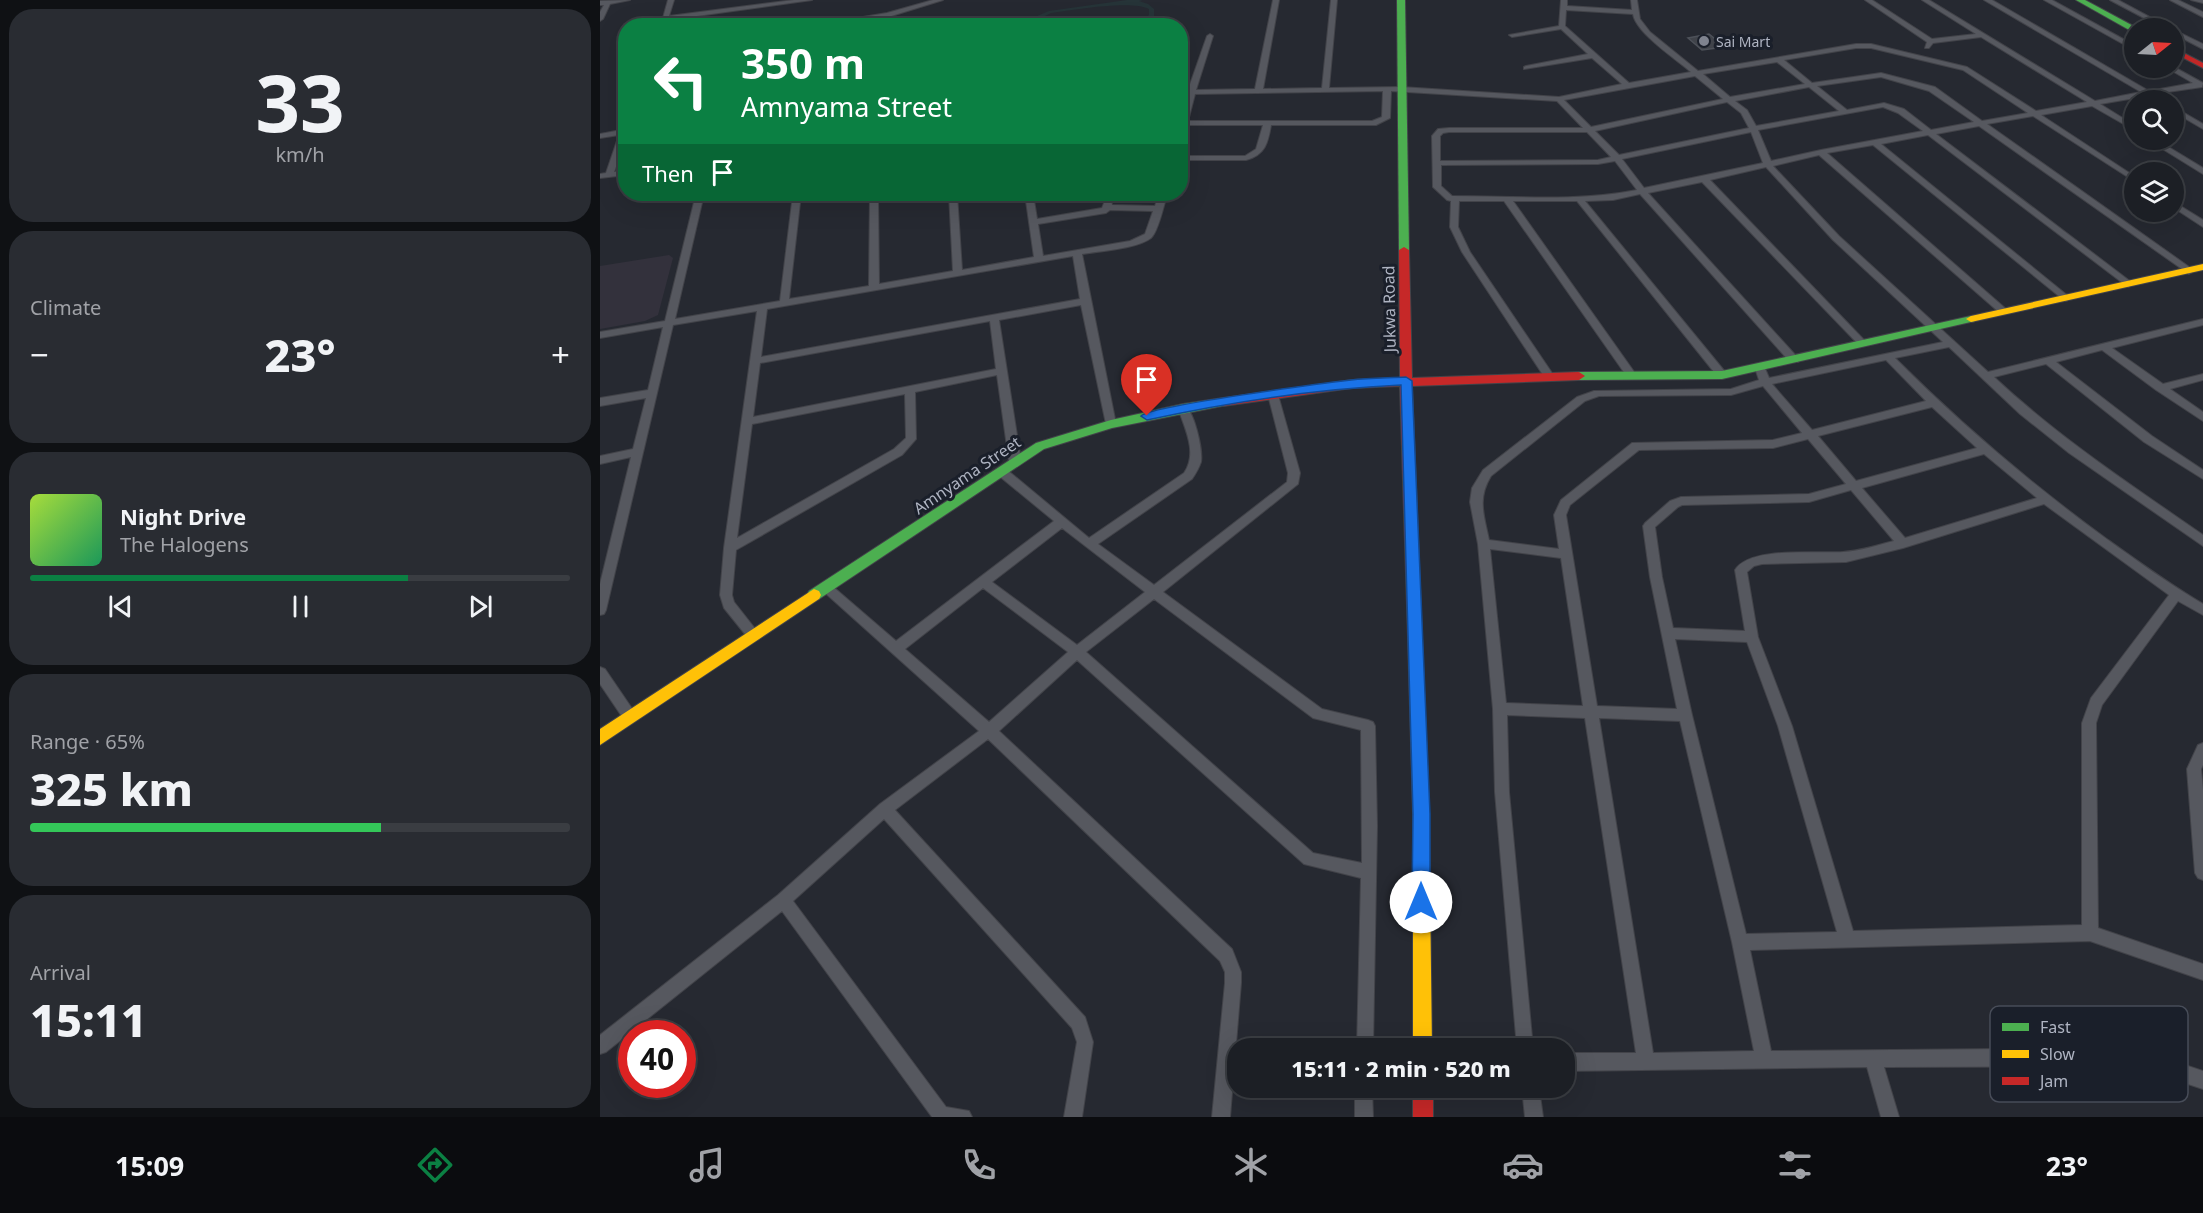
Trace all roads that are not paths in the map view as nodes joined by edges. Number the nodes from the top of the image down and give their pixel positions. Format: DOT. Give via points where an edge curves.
graph roads {
  1 [pos="627,0"];
  2 [pos="671,0"];
  3 [pos="809,0"];
  4 [pos="940,0"];
  5 [pos="1276,0"];
  6 [pos="1334,0"];
  7 [pos="1401,0"];
  8 [pos="1634,0"];
  9 [pos="1868,0"];
  10 [pos="1925,0"];
  11 [pos="1987,0"];
  12 [pos="2047,0"];
  13 [pos="2080,0"];
  14 [pos="2113,0"];
  15 [pos="2173,0"];
  16 [pos="2194,0"];
  17 [pos="2203,2"];
  18 [pos="604,3"];
  19 [pos="1564,4"];
  20 [pos="1634,12"];
  21 [pos="2203,15"];
  22 [pos="665,18"];
  23 [pos="690,18"];
  24 [pos="867,18"];
  25 [pos="2148,18"];
  26 [pos="600,19"];
  27 [pos="2124,24"];
  28 [pos="1562,27"];
  29 [pos="1512,35"];
  30 [pos="1983,35"];
  31 [pos="1210,36"];
  32 [pos="2184,37"];
  33 [pos="1931,41"];
  34 [pos="2124,42"];
  35 [pos="2203,47"];
  36 [pos="1595,55"];
  37 [pos="1920,56"];
  38 [pos="2184,56"];
  39 [pos="1778,59"];
  40 [pos="2203,66"];
  41 [pos="1526,68"];
  42 [pos="1698,72"];
  43 [pos="2184,76"];
  44 [pos="1627,85"];
  45 [pos="1811,85"];
  46 [pos="2201,85"];
  47 [pos="1259,89"];
  48 [pos="1387,89"];
  49 [pos="1401,89"];
  50 [pos="1192,90"];
  51 [pos="1324,90"];
  52 [pos="2142,90"];
  53 [pos="2172,90"];
  54 [pos="1188,91"];
  55 [pos="1558,99"];
  56 [pos="1731,99"];
  57 [pos="2124,99"];
  58 [pos="2095,104"];
  59 [pos="1188,109"];
  60 [pos="1845,112"];
  61 [pos="2036,114"];
  62 [pos="2184,115"];
  63 [pos="1188,123"];
  64 [pos="1980,123"];
  65 [pos="2124,123"];
  66 [pos="1268,124"];
  67 [pos="2203,127"];
  68 [pos="1754,129"];
  69 [pos="1589,130"];
  70 [pos="618,132"];
  71 [pos="1929,134"];
  72 [pos="600,136"];
  73 [pos="1874,142"];
  74 [pos="618,145"];
  75 [pos="2168,150"];
  76 [pos="1821,152"];
  77 [pos="1188,158"];
  78 [pos="1618,159"];
  79 [pos="1437,163"];
  80 [pos="1768,165"];
  81 [pos="2203,171"];
  82 [pos="2124,172"];
  83 [pos="604,176"];
  84 [pos="1704,179"];
  85 [pos="1642,192"];
  86 [pos="1455,199"];
  87 [pos="1507,199"];
  88 [pos="1579,199"];
  89 [pos="698,201"];
  90 [pos="796,201"];
  91 [pos="874,201"];
  92 [pos="953,201"];
  93 [pos="1030,201"];
  94 [pos="1107,201"];
  95 [pos="1161,201"];
  96 [pos="1108,207"];
  97 [pos="1158,210"];
  98 [pos="2184,212"];
  99 [pos="1035,222"];
  100 [pos="2203,224"];
  101 [pos="1077,253"];
  102 [pos="1040,259"];
  103 [pos="2203,267"];
  104 [pos="2189,271"];
  105 [pos="958,274"];
  106 [pos="2128,284"];
  107 [pos="874,288"];
  108 [pos="2066,297"];
  109 [pos="1084,301"];
  110 [pos="784,304"];
  111 [pos="762,308"];
  112 [pos="2003,311"];
  113 [pos="994,317"];
  114 [pos="2203,322"];
  115 [pos="669,323"];
  116 [pos="1932,327"];
  117 [pos="600,335"];
  118 [pos="1863,344"];
  119 [pos="1949,344"];
  120 [pos="2103,346"];
  121 [pos="1888,357"];
  122 [pos="1794,360"];
  123 [pos="2047,360"];
  124 [pos="754,361"];
  125 [pos="1760,368"];
  126 [pos="1001,371"];
  127 [pos="1722,375"];
  128 [pos="1549,376"];
  129 [pos="1632,376"];
  130 [pos="1985,376"];
  131 [pos="2203,377"];
  132 [pos="1406,381"];
  133 [pos="1765,382"];
  134 [pos="2160,388"];
  135 [pos="909,391"];
  136 [pos="652,393"];
  137 [pos="1273,395"];
  138 [pos="600,402"];
  139 [pos="1933,403"];
  140 [pos="1182,408"];
  141 [pos="2203,417"];
  142 [pos="746,422"];
  143 [pos="1111,424"];
  144 [pos="1809,434"];
  145 [pos="1984,450"];
  146 [pos="637,452"];
  147 [pos="600,460"];
  148 [pos="1015,461"];
  149 [pos="1002,472"];
  150 [pos="2203,475"];
  151 [pos="1853,487"];
  152 [pos="2044,500"];
  153 [pos="1061,522"];
  154 [pos="2203,541"];
  155 [pos="1903,543"];
  156 [pos="1089,544"];
  157 [pos="1484,544"];
  158 [pos="730,548"];
  159 [pos="1566,554"];
  160 [pos="982,581"];
  161 [pos="827,588"];
  162 [pos="1154,592"];
  163 [pos="2176,595"];
  164 [pos="600,610"];
  165 [pos="2203,610"];
  166 [pos="1667,633"];
  167 [pos="754,635"];
  168 [pos="1752,637"];
  169 [pos="896,648"];
  170 [pos="1077,652"];
  171 [pos="600,673"];
  172 [pos="1500,710"];
  173 [pos="1592,712"];
  174 [pos="1685,715"];
  175 [pos="630,717"];
  176 [pos="989,731"];
  177 [pos="600,738"];
  178 [pos="2203,749"];
  179 [pos="885,809"];
  180 [pos="1367,872"];
  181 [pos="2203,873"];
  182 [pos="783,900"];
  183 [pos="2090,933"];
  184 [pos="1847,939"];
  185 [pos="1740,942"];
  186 [pos="2203,972"];
  187 [pos="1365,1038"];
  188 [pos="1423,1038"];
  189 [pos="1524,1038"];
  190 [pos="600,1046"];
  191 [pos="1990,1057"];
  192 [pos="1873,1058"];
  193 [pos="1764,1060"];
  194 [pos="1575,1062"];
  195 [pos="1646,1062"];
  196 [pos="2188,1075"];
  197 [pos="2203,1080"];
  198 [pos="1364,1098"];
  199 [pos="1423,1098"];
  200 [pos="1532,1098"];
  201 [pos="943,1116"];
  202 [pos="963,1117"];
  203 [pos="1073,1117"];
  204 [pos="1221,1117"];
  205 [pos="1364,1117"];
  206 [pos="1423,1117"];
  207 [pos="1534,1117"];
  208 [pos="1890,1117"];
  1 -- 18 [label="street"];
  2 -- 22 [label="street"];
  3 -- 23 [label="street"];
  4 -- 24 [label="street"];
  5 -- 47 [label="street"];
  6 -- 51 [label="street"];
  7 -- 49 [label="street, Jukwa Road"];
  8 -- 20 [label="street"];
  9 -- 33 [label="street"];
  10 -- 30 [label="street"];
  11 -- 52 [label="street"];
  12 -- 34 [label="street"];
  13 -- 27 [label="street"];
  14 -- 25 [label="street"];
  15 -- 21 [label="street"];
  16 -- 17 [label="street"];
  18 -- 26 [label="street"];
  19 -- 20 [label="street"];
  19 -- 28 [label="street"];
  20 -- 42 [label="street" via="1647,33"];
  28 -- 29 [label="street"];
  28 -- 36 [label="street"];
  30 -- 33 [label="street"];
  30 -- 58 [label="street"];
  31 -- 50 [label="street"];
  32 -- 35 [label="street"];
  33 -- 37 [label="street"];
  36 -- 41 [label="street"];
  36 -- 44 [label="street"];
  37 -- 39 [label="street" via="1862,46"];
  37 -- 61 [label="street" via="1965,68"];
  38 -- 40 [label="street"];
  39 -- 42 [label="street"];
  39 -- 45 [label="street"];
  42 -- 44 [label="street"];
  42 -- 56 [label="street"];
  43 -- 46 [label="street"];
  44 -- 55 [label="street"];
  45 -- 56 [label="street"];
  45 -- 60 [label="street"];
  45 -- 64 [label="street" via="1874,75 1889,77 1929,87"];
  46 -- 53 [label="street"];
  47 -- 50 [label="street"];
  47 -- 51 [label="street"];
  48 -- 49 [label="street"];
  48 -- 51 [label="street"];
  48 -- 66 [label="street" via="1386,118 1382,121"];
  49 -- 55 [label="street"];
  49 -- 132 [label="street, Jukwa Road"];
  50 -- 54 [label="street"];
  50 -- 59 [label="street"];
  55 -- 69 [label="street"];
  56 -- 68 [label="street"];
  56 -- 69 [label="street"];
  57 -- 58 [label="street"];
  58 -- 61 [label="street"];
  58 -- 65 [label="street"];
  60 -- 68 [label="street"];
  60 -- 71 [label="street" via="1884,105 1901,111"];
  61 -- 64 [label="street"];
  61 -- 82 [label="street"];
  62 -- 67 [label="street"];
  63 -- 66 [label="street"];
  64 -- 71 [label="street"];
  64 -- 104 [label="street"];
  66 -- 77 [label="street" via="1261,152 1256,156"];
  68 -- 78 [label="street"];
  68 -- 80 [label="street"];
  69 -- 78 [label="street"];
  69 -- 79 [label="street" via="1441,131 1436,136"];
  70 -- 72 [label="street"];
  71 -- 73 [label="street"];
  71 -- 106 [label="street"];
  73 -- 76 [label="street"];
  73 -- 108 [label="street"];
  74 -- 83 [label="street"];
  75 -- 81 [label="street"];
  76 -- 80 [label="street"];
  76 -- 112 [label="street"];
  78 -- 79 [label="street" via="1581,163"];
  78 -- 85 [label="street"];
  79 -- 86 [label="street" via="1437,187"];
  80 -- 84 [label="street"];
  80 -- 116 [label="street" via="1836,238"];
  84 -- 85 [label="street"];
  84 -- 118 [label="street"];
  85 -- 88 [label="street"];
  85 -- 122 [label="street"];
  86 -- 87 [label="street"];
  86 -- 128 [label="street" via="1454,227 1466,252"];
  87 -- 88 [label="street"];
  87 -- 129 [label="street"];
  88 -- 127 [label="street"];
  89 -- 115 [label="street"];
  90 -- 110 [label="street"];
  91 -- 107 [label="street"];
  92 -- 105 [label="street"];
  93 -- 99 [label="street"];
  94 -- 96 [label="street"];
  95 -- 97 [label="street"];
  96 -- 97 [label="street"];
  96 -- 99 [label="street"];
  97 -- 101 [label="street" via="1151,231 1141,240"];
  98 -- 100 [label="street"];
  99 -- 102 [label="street"];
  101 -- 102 [label="street"];
  101 -- 109 [label="street"];
  102 -- 105 [label="street"];
  103 -- 104 [label="street, Amnyama Street"];
  104 -- 106 [label="street, Amnyama Street"];
  105 -- 107 [label="street"];
  106 -- 108 [label="street, Amnyama Street"];
  107 -- 110 [label="street"];
  108 -- 112 [label="street, Amnyama Street"];
  109 -- 113 [label="street"];
  109 -- 143 [label="street"];
  110 -- 111 [label="street"];
  111 -- 115 [label="street"];
  111 -- 124 [label="street"];
  112 -- 116 [label="street, Amnyama Street"];
  113 -- 124 [label="street"];
  113 -- 126 [label="street"];
  114 -- 120 [label="street"];
  115 -- 117 [label="street"];
  115 -- 136 [label="street"];
  116 -- 118 [label="street, Amnyama Street"];
  116 -- 119 [label="street"];
  118 -- 122 [label="street, Amnyama Street"];
  119 -- 121 [label="street"];
  119 -- 130 [label="street"];
  120 -- 123 [label="street"];
  120 -- 134 [label="street"];
  121 -- 133 [label="street"];
  121 -- 139 [label="street"];
  122 -- 125 [label="street, Amnyama Street"];
  123 -- 130 [label="street"];
  123 -- 150 [label="street" via="2148,439"];
  124 -- 142 [label="street"];
  125 -- 127 [label="street, Amnyama Street"];
  125 -- 133 [label="street"];
  126 -- 135 [label="street"];
  126 -- 148 [label="street"];
  127 -- 129 [label="street, Amnyama Street"];
  128 -- 129 [label="street, Amnyama Street"];
  128 -- 132 [label="street, Amnyama Street"];
  130 -- 154 [label="street" via="2073,450"];
  131 -- 134 [label="street"];
  132 -- 137 [label="street, Amnyama Street"];
  132 -- 188 [label="street, Jukwa Road" via="1421,814"];
  133 -- 144 [label="street"];
  133 -- 157 [label="street" via="1731,392 1608,392 1581,399 1487,473 1478,488 1476,502"];
  134 -- 141 [label="street"];
  135 -- 142 [label="street"];
  135 -- 158 [label="street" via="912,439 898,452"];
  136 -- 138 [label="street"];
  136 -- 146 [label="street"];
  137 -- 140 [label="street, Amnyama Street"];
  137 -- 162 [label="street" via="1294,480"];
  139 -- 144 [label="street"];
  139 -- 145 [label="street"];
  140 -- 143 [label="street, Amnyama Street"];
  140 -- 156 [label="street" via="1198,456 1196,467"];
  142 -- 158 [label="street"];
  143 -- 148 [label="street, Amnyama Street" via="1040,446"];
  144 -- 151 [label="street"];
  144 -- 159 [label="street" via="1766,445 1641,444 1630,448 1563,505 1560,515"];
  145 -- 151 [label="street"];
  145 -- 152 [label="street"];
  146 -- 147 [label="street"];
  146 -- 164 [label="street"];
  148 -- 149 [label="street, Amnyama Street"];
  149 -- 153 [label="street"];
  149 -- 161 [label="street, Amnyama Street"];
  151 -- 155 [label="street"];
  151 -- 166 [label="street" via="1809,498 1686,501 1670,507 1648,529"];
  152 -- 155 [label="street"];
  152 -- 163 [label="street"];
  153 -- 156 [label="street"];
  153 -- 160 [label="street"];
  155 -- 168 [label="street" via="1838,559 1750,562 1741,570"];
  156 -- 162 [label="street"];
  157 -- 159 [label="street"];
  157 -- 172 [label="street"];
  158 -- 167 [label="street" via="726,600"];
  159 -- 173 [label="street"];
  160 -- 169 [label="street"];
  160 -- 170 [label="street"];
  161 -- 167 [label="street, Amnyama Street"];
  161 -- 169 [label="street"];
  162 -- 170 [label="street"];
  162 -- 180 [label="street" via="1318,714 1368,726"];
  163 -- 165 [label="street"];
  163 -- 183 [label="street" via="2096,702 2089,723"];
  166 -- 168 [label="street"];
  166 -- 174 [label="street"];
  167 -- 175 [label="street, Amnyama Street"];
  168 -- 184 [label="street" via="1785,726"];
  169 -- 176 [label="street"];
  170 -- 176 [label="street"];
  170 -- 180 [label="street" via="1309,859"];
  171 -- 175 [label="street"];
  172 -- 173 [label="street"];
  172 -- 189 [label="street" via="1502,792"];
  173 -- 174 [label="street"];
  173 -- 195 [label="street"];
  174 -- 185 [label="street"];
  175 -- 177 [label="street, Amnyama Street"];
  176 -- 179 [label="street"];
  176 -- 204 [label="street" via="1226,955 1233,982"];
  178 -- 181 [label="street" via="2194,769"];
  179 -- 182 [label="street"];
  179 -- 203 [label="street" via="1079,1023 1086,1042"];
  180 -- 187 [label="street"];
  182 -- 190 [label="street"];
  182 -- 201 [label="street"];
  183 -- 184 [label="street"];
  183 -- 186 [label="street"];
  184 -- 185 [label="street"];
  185 -- 193 [label="street"];
  191 -- 192 [label="street"];
  192 -- 193 [label="street"];
  192 -- 208 [label="street"];
  193 -- 195 [label="street"];
  194 -- 195 [label="street"];
  196 -- 197 [label="street"];
  198 -- 205 [label="street"];
  199 -- 206 [label="street"];
  200 -- 207 [label="street"];
  201 -- 202 [label="street"];
}
